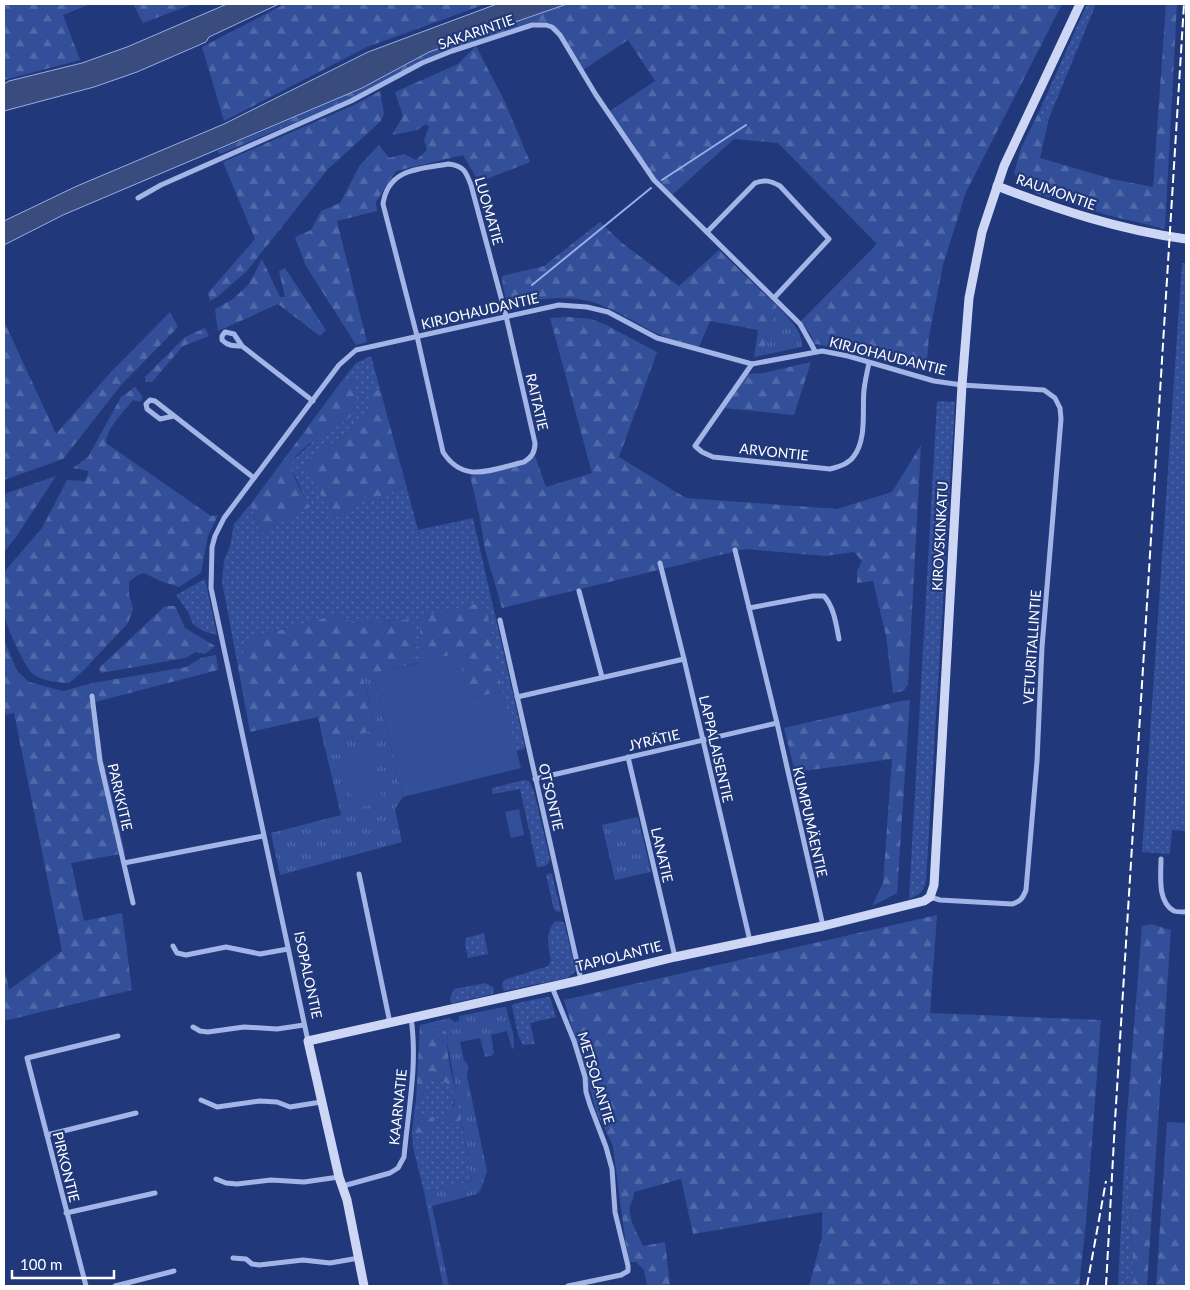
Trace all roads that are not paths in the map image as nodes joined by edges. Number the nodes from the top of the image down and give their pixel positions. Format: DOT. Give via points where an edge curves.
graph roads {
  1 [pos="1080,4"];
  2 [pos="997,186"];
  3 [pos="138,198"];
  4 [pos="707,232"];
  5 [pos="1186,239"];
  6 [pos="774,298"];
  7 [pos="506,316"];
  8 [pos="417,336"];
  9 [pos="242,346"];
  10 [pos="815,351"];
  11 [pos="869,363"];
  12 [pos="752,364"];
  13 [pos="962,385"];
  14 [pos="313,401"];
  15 [pos="174,416"];
  16 [pos="254,478"];
  17 [pos="735,550"];
  18 [pos="660,562"];
  19 [pos="580,591"];
  20 [pos="749,608"];
  21 [pos="500,620"];
  22 [pos="839,638"];
  23 [pos="684,658"];
  24 [pos="229,668"];
  25 [pos="602,677"];
  26 [pos="92,696"];
  27 [pos="517,697"];
  28 [pos="777,723"];
  29 [pos="702,740"];
  30 [pos="628,757"];
  31 [pos="535,779"];
  32 [pos="263,836"];
  33 [pos="1161,859"];
  34 [pos="124,863"];
  35 [pos="359,874"];
  36 [pos="931,894"];
  37 [pos="133,903"];
  38 [pos="1186,912"];
  39 [pos="823,926"];
  40 [pos="750,941"];
  41 [pos="173,946"];
  42 [pos="288,949"];
  43 [pos="675,957"];
  44 [pos="581,980"];
  45 [pos="552,987"];
  46 [pos="411,1018"];
  47 [pos="390,1023"];
  48 [pos="304,1026"];
  49 [pos="193,1027"];
  50 [pos="118,1036"];
  51 [pos="308,1041"];
  52 [pos="201,1100"];
  53 [pos="321,1102"];
  54 [pos="136,1113"];
  55 [pos="47,1135"];
  56 [pos="339,1177"];
  57 [pos="216,1179"];
  58 [pos="343,1186"];
  59 [pos="155,1193"];
  60 [pos="66,1213"];
  61 [pos="233,1258"];
  62 [pos="359,1258"];
  63 [pos="174,1271"];
  64 [pos="86,1286"];
  65 [pos="115,1286"];
  66 [pos="364,1286"];
  67 [pos="568,1286"];
  1 -- 2 [label="street, RAUMONTIE"];
  2 -- 5 [label="street, RAUMONTIE" via="1106,224"];
  2 -- 13 [label="street, KIROVSKINKATU" via="982,232 969,298"];
  3 -- 4 [label="street, SAKARINTIE" via="352,101 422,63 539,24 552,27 560,35 654,180"];
  4 -- 6 [label="street, SAKARINTIE"];
  4 -- 6 [label="street" via="755,183 763,180 780,186 828,239"];
  6 -- 10 [label="street, SAKARINTIE" via="800,324"];
  7 -- 8 [label="street, KIRJOHAUDANTIE"];
  7 -- 8 [label="street, RAITATIE" via="535,443 535,451 524,462 464,472 448,460 442,452"];
  7 -- 8 [label="street, LUOMATIE" via="465,171 458,165 449,164 405,172 389,185 383,204"];
  7 -- 12 [label="street, KIRJOHAUDANTIE" via="559,305 587,306 608,312 657,338"];
  8 -- 14 [label="street, KIRJOHAUDANTIE" via="356,350 339,365"];
  9 -- 14 [label="street"];
  10 -- 11 [label="street, KIRJOHAUDANTIE" via="835,352"];
  10 -- 12 [label="street, KIRJOHAUDANTIE"];
  11 -- 12 [label="street, ARVONTIE" via="859,447 849,461 830,469 714,457 695,446"];
  11 -- 13 [label="street, KIRJOHAUDANTIE" via="926,380"];
  13 -- 36 [label="street, KIROVSKINKATU"];
  13 -- 36 [label="street, VETURITALLINTIE" via="1044,390 1056,398 1061,419 1026,890 1023,898 1012,904 940,900"];
  14 -- 16 [label="street, KIRJOHAUDANTIE"];
  15 -- 15 [label="street" via="155,400 146,404 147,409 160,418"];
  15 -- 16 [label="street"];
  16 -- 24 [label="street, KIRJOHAUDANTIE" via="224,518 215,536 210,559 211,588"];
  17 -- 20 [label="street, KUMPUMÄENTIE"];
  18 -- 23 [label="street, LAPPALAISENTIE"];
  19 -- 25 [label="street"];
  20 -- 22 [label="street" via="824,596 832,610"];
  20 -- 28 [label="street, KUMPUMÄENTIE"];
  21 -- 27 [label="street, OTSONTIE"];
  23 -- 25 [label="street"];
  23 -- 29 [label="street, LAPPALAISENTIE"];
  24 -- 32 [label="street, ISOPALONTIE"];
  25 -- 27 [label="street"];
  26 -- 34 [label="street, PARKKITIE" via="97,745"];
  27 -- 31 [label="street, OTSONTIE"];
  28 -- 29 [label="street, JYRÄTIE"];
  28 -- 39 [label="street, KUMPUMÄENTIE"];
  29 -- 30 [label="street, JYRÄTIE"];
  29 -- 40 [label="street, LAPPALAISENTIE"];
  30 -- 31 [label="street, JYRÄTIE"];
  30 -- 43 [label="street, LANATIE"];
  31 -- 44 [label="street, OTSONTIE"];
  32 -- 34 [label="street"];
  32 -- 42 [label="street, ISOPALONTIE"];
  33 -- 38 [label="street" via="1160,886 1164,898 1175,911"];
  34 -- 37 [label="street, PARKKITIE"];
  35 -- 47 [label="street"];
  36 -- 39 [label="street, TAPIOLANTIE" via="924,901"];
  39 -- 40 [label="street, TAPIOLANTIE"];
  40 -- 43 [label="street, TAPIOLANTIE"];
  41 -- 42 [label="street" via="177,953 186,955 226,947 260,954"];
  42 -- 48 [label="street, ISOPALONTIE"];
  43 -- 44 [label="street, TAPIOLANTIE"];
  44 -- 45 [label="street, TAPIOLANTIE"];
  45 -- 46 [label="street, TAPIOLANTIE"];
  45 -- 67 [label="street, METSOLANTIE" via="574,1041 586,1092 610,1161 615,1212 628,1266 628,1271 621,1275"];
  46 -- 47 [label="street, TAPIOLANTIE"];
  46 -- 58 [label="street, KAARNATIE" via="413,1071 404,1157 398,1168 390,1173"];
  47 -- 51 [label="street, TAPIOLANTIE"];
  48 -- 49 [label="street" via="277,1029 244,1027 208,1032"];
  48 -- 51 [label="street, ISOPALONTIE"];
  50 -- 55 [label="street, PIRKONTIE" via="27,1058"];
  51 -- 53 [label="street, ISOPALONTIE"];
  52 -- 53 [label="street" via="217,1106 277,1102 290,1107"];
  53 -- 56 [label="street, ISOPALONTIE"];
  54 -- 55 [label="street"];
  55 -- 60 [label="street, PIRKONTIE"];
  56 -- 57 [label="street" via="304,1182 271,1180 237,1184"];
  56 -- 58 [label="street, ISOPALONTIE"];
  58 -- 62 [label="street, ISOPALONTIE"];
  59 -- 60 [label="street"];
  60 -- 64 [label="street, PIRKONTIE"];
  61 -- 62 [label="street" via="259,1265 304,1260 330,1263"];
  62 -- 66 [label="street, ISOPALONTIE"];
  63 -- 65 [label="street"];
}
